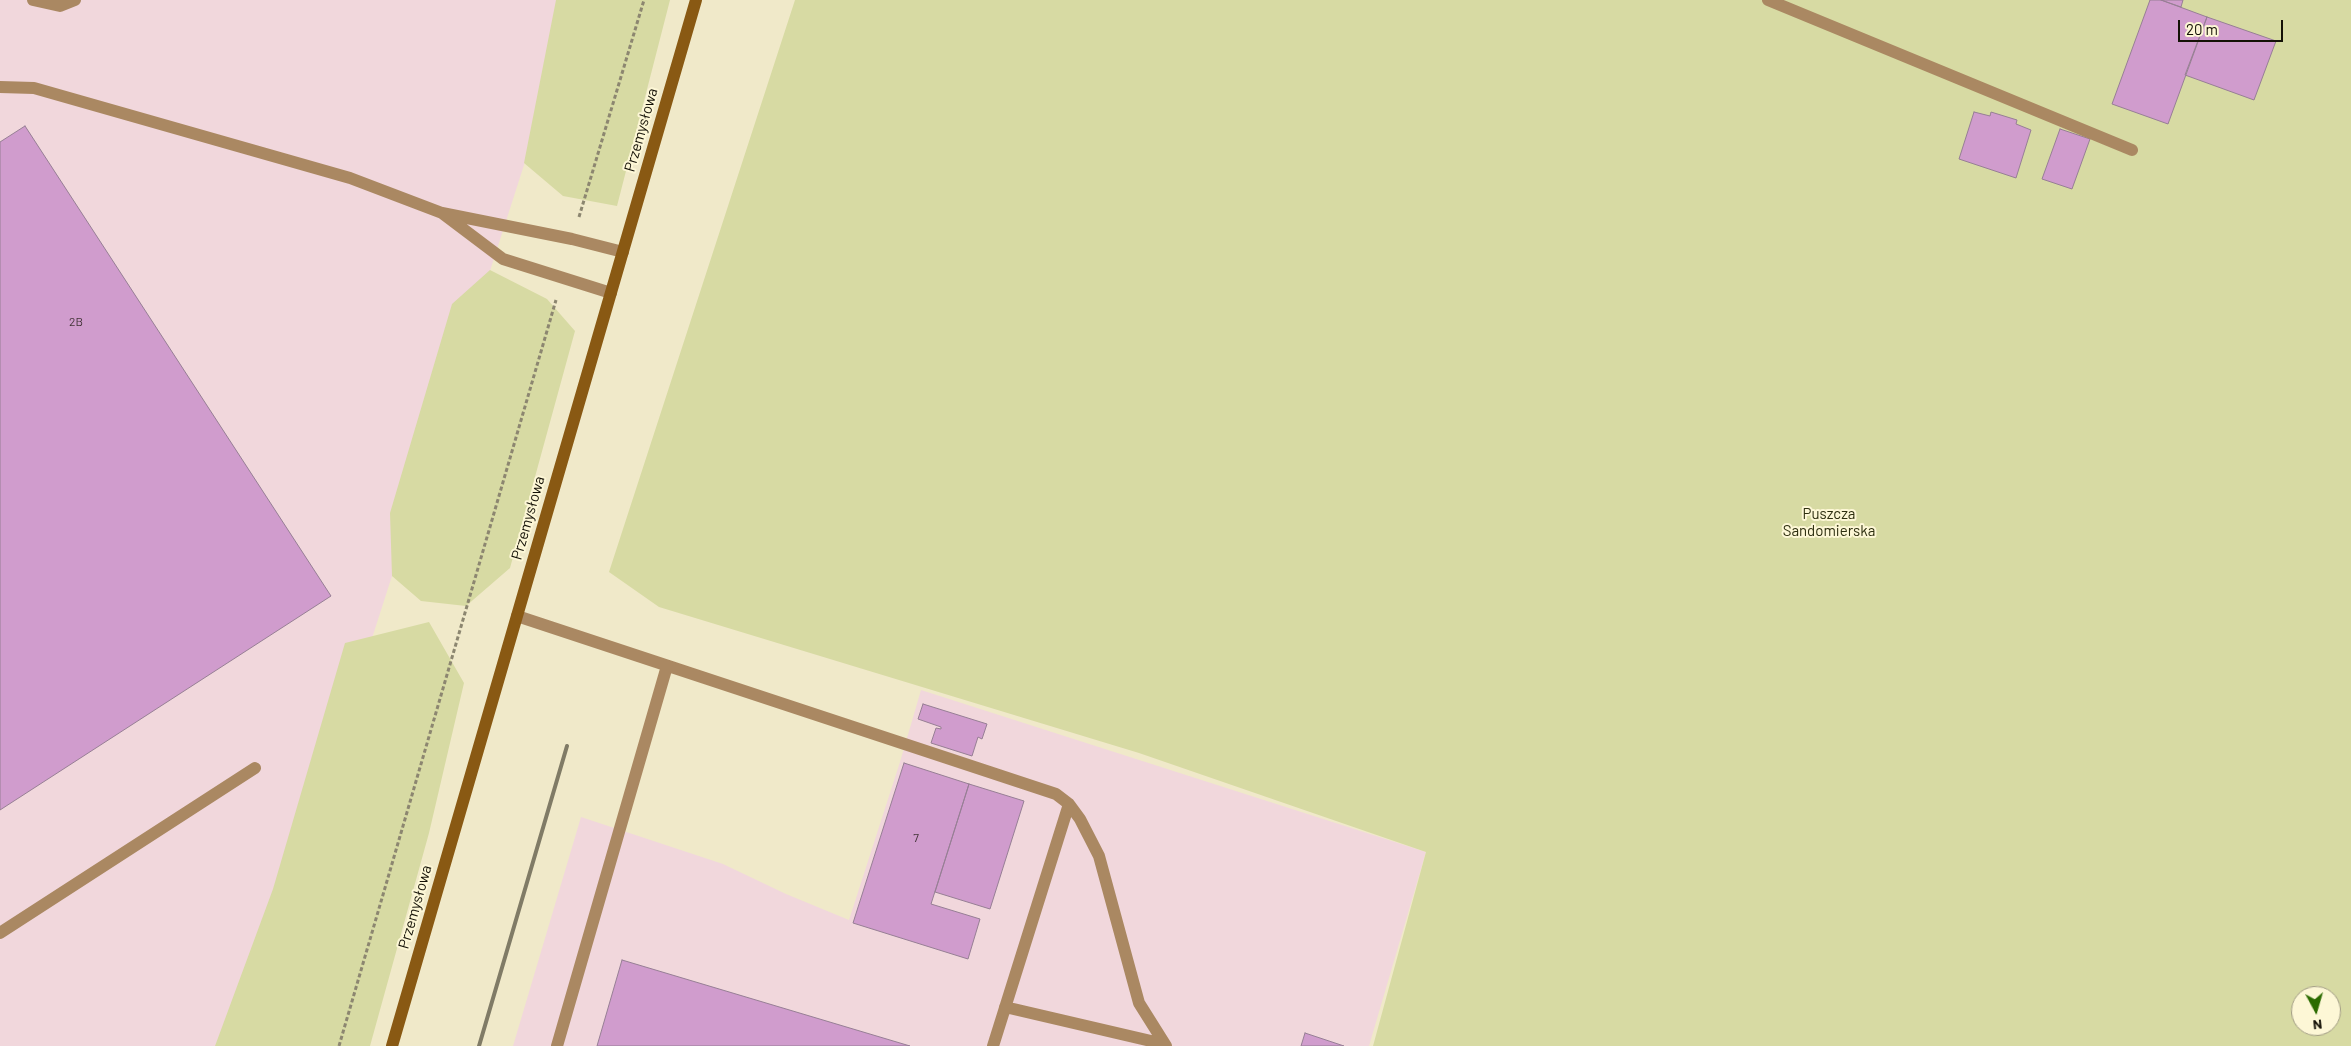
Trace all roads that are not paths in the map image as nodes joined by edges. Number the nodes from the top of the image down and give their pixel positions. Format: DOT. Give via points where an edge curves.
graph roads {
  1 [pos="33,0"];
  2 [pos="75,0"];
  3 [pos="696,0"];
  4 [pos="1768,0"];
  5 [pos="0,87"];
  6 [pos="2132,150"];
  7 [pos="442,213"];
  8 [pos="623,252"];
  9 [pos="611,293"];
  10 [pos="517,616"];
  11 [pos="667,666"];
  12 [pos="255,768"];
  13 [pos="1069,804"];
  14 [pos="0,932"];
  15 [pos="1005,1007"];
  16 [pos="1165,1045"];
  17 [pos="392,1046"];
  18 [pos="557,1046"];
  19 [pos="993,1046"];
  1 -- 2 [label="lane" via="60,6"];
  3 -- 8 [label="street, Przemysłowa"];
  4 -- 6 [label="lane"];
  5 -- 7 [label="lane" via="34,88 350,178"];
  7 -- 8 [label="lane"];
  7 -- 9 [label="lane" via="503,259"];
  8 -- 9 [label="street, Przemysłowa"];
  9 -- 10 [label="street, Przemysłowa"];
  10 -- 11 [label="lane"];
  10 -- 17 [label="street, Przemysłowa"];
  11 -- 13 [label="lane" via="1056,794"];
  11 -- 18 [label="lane"];
  12 -- 14 [label="lane"];
  13 -- 15 [label="lane"];
  13 -- 16 [label="lane" via="1098,856 1139,1003"];
  15 -- 16 [label="lane"];
  15 -- 19 [label="lane"];
}
